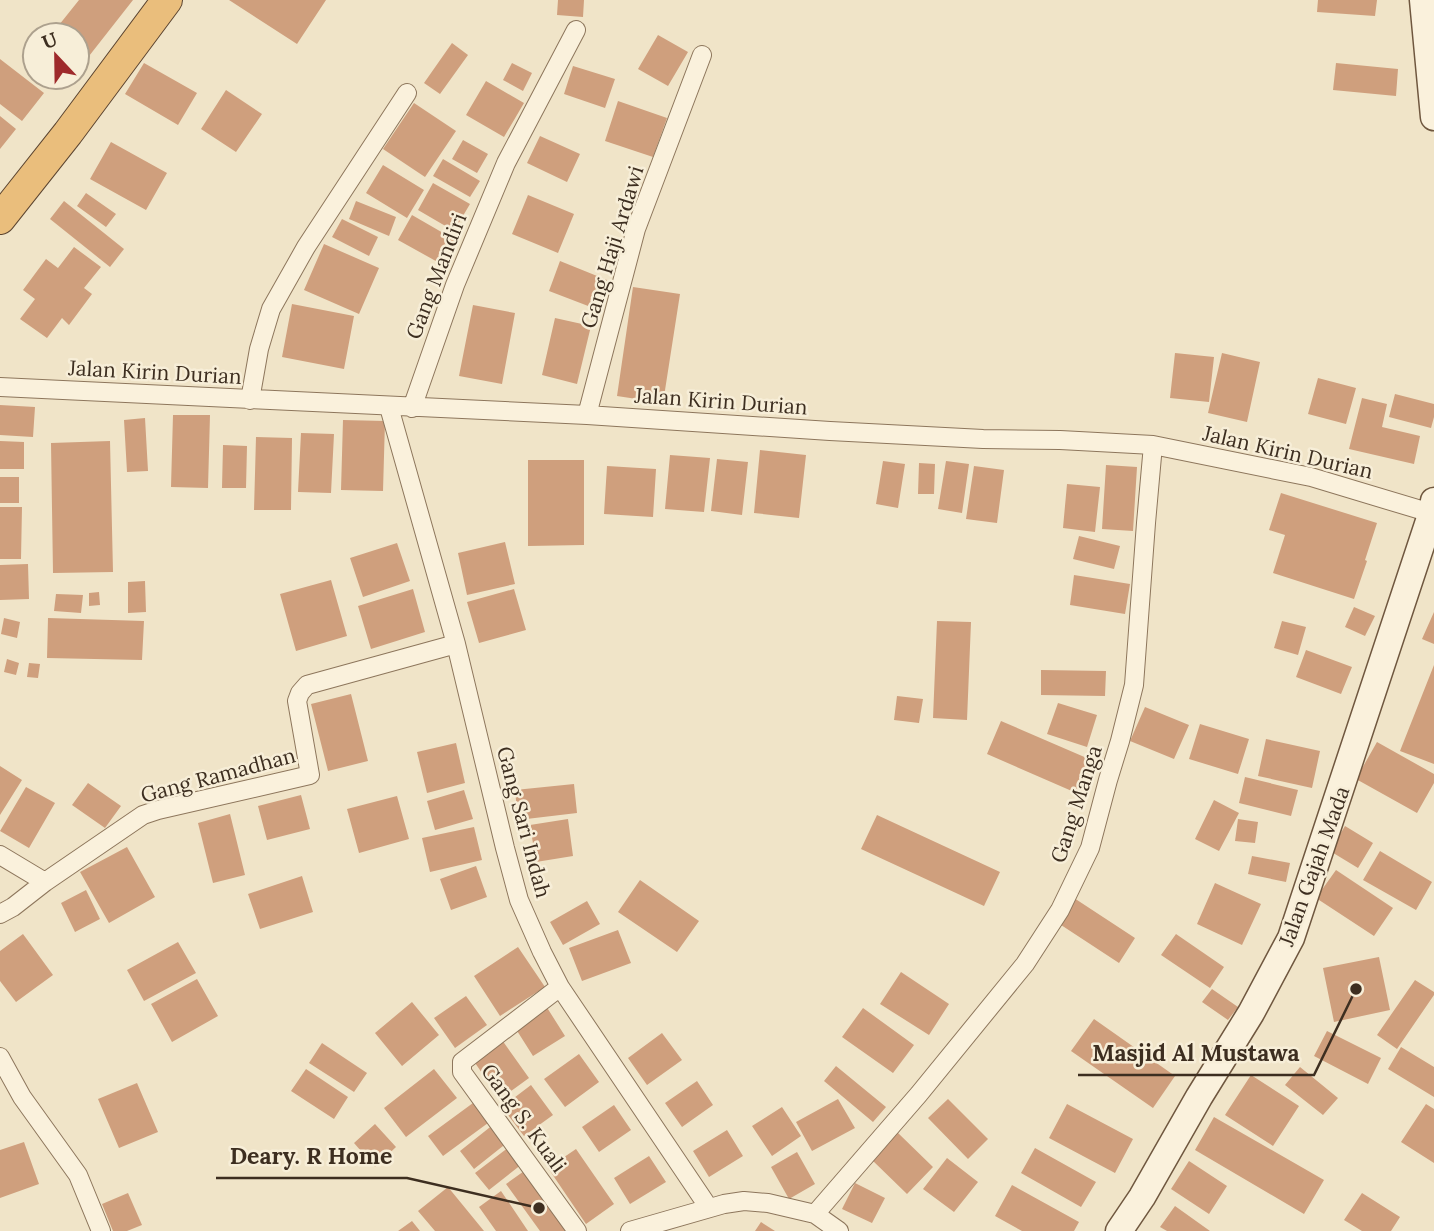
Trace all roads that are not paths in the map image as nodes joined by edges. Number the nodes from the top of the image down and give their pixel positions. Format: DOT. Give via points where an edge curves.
graph roads {
  1 [pos="167,0"];
  2 [pos="1423,0"];
  3 [pos="576,30"];
  4 [pos="702,55"];
  5 [pos="407,93"];
  6 [pos="1434,117"];
  7 [pos="0,219"];
  8 [pos="0,387"];
  9 [pos="250,400"];
  10 [pos="389,407"];
  11 [pos="412,408"];
  12 [pos="587,415"];
  13 [pos="1153,446"];
  14 [pos="1433,509"];
  15 [pos="456,644"];
  16 [pos="0,855"];
  17 [pos="45,882"];
  18 [pos="0,914"];
  19 [pos="560,987"];
  20 [pos="0,1057"];
  21 [pos="709,1208"];
  22 [pos="815,1214"];
  23 [pos="101,1231"];
  24 [pos="577,1231"];
  25 [pos="630,1231"];
  26 [pos="839,1231"];
  27 [pos="1119,1231"];
  1 -- 7 [label="highway"];
  2 -- 6 [label="main road"];
  3 -- 11 [label="street, Gang Mandiri" via="506,163 455,285"];
  4 -- 12 [label="street, Gang Haji Ardawi" via="636,229"];
  5 -- 9 [label="street" via="271,309"];
  8 -- 9 [label="street, Jalan Kirin Durian"];
  9 -- 10 [label="street, Jalan Kirin Durian"];
  10 -- 11 [label="street, Jalan Kirin Durian"];
  10 -- 15 [label="street, Gang Sari Indah"];
  11 -- 12 [label="street, Jalan Kirin Durian"];
  12 -- 13 [label="street, Jalan Kirin Durian"];
  13 -- 14 [label="street, Jalan Kirin Durian" via="1311,477"];
  13 -- 22 [label="street, Gang Manga" via="1134,685 1090,848 1060,910 1026,964"];
  14 -- 27 [label="main road, Jalan Gajah Mada" via="1291,938"];
  15 -- 17 [label="street, Gang Ramadhan" via="307,685 297,701 310,775 143,815"];
  15 -- 19 [label="street, Gang Sari Indah" via="519,900"];
  16 -- 17 [label="street"];
  17 -- 18 [label="street"];
  19 -- 21 [label="street, Gang Sari Indah"];
  19 -- 24 [label="street, Gang S. Kuali" via="461,1067"];
  20 -- 23 [label="street" via="22,1097 78,1175"];
  21 -- 22 [label="street" via="744,1201"];
  21 -- 25 [label="street"];
  22 -- 26 [label="street"];
}
